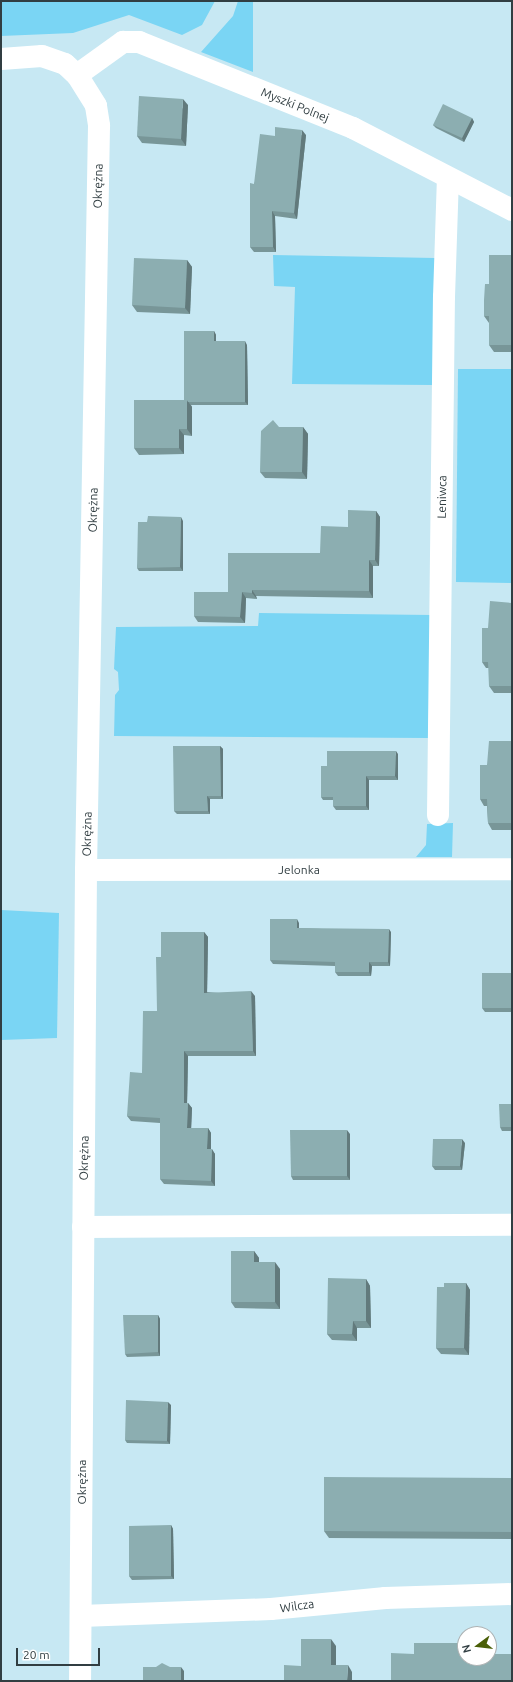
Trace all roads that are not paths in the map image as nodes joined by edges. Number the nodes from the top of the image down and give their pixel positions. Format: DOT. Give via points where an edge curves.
graph roads {
  1 [pos="1,59"];
  2 [pos="78,75"];
  3 [pos="448,178"];
  4 [pos="512,210"];
  5 [pos="438,816"];
  6 [pos="512,869"];
  7 [pos="86,870"];
  8 [pos="512,1225"];
  9 [pos="83,1227"];
  10 [pos="512,1594"];
  11 [pos="81,1616"];
  12 [pos="80,1681"];
  1 -- 2 [label="street, Okrężna" via="42,56 65,64"];
  2 -- 3 [label="street, Myszki Polnej" via="123,42 139,42 176,59 314,111"];
  2 -- 7 [label="street, Okrężna" via="96,106 99,126"];
  3 -- 4 [label="street, Myszki Polnej"];
  3 -- 5 [label="street, Leniwca" via="443,309"];
  6 -- 7 [label="street, Jelonka"];
  7 -- 9 [label="street, Okrężna"];
  8 -- 9 [label="street"];
  9 -- 11 [label="street, Okrężna"];
  10 -- 11 [label="street, Wilcza" via="393,1597 271,1609"];
  11 -- 12 [label="street, Okrężna"];
}
